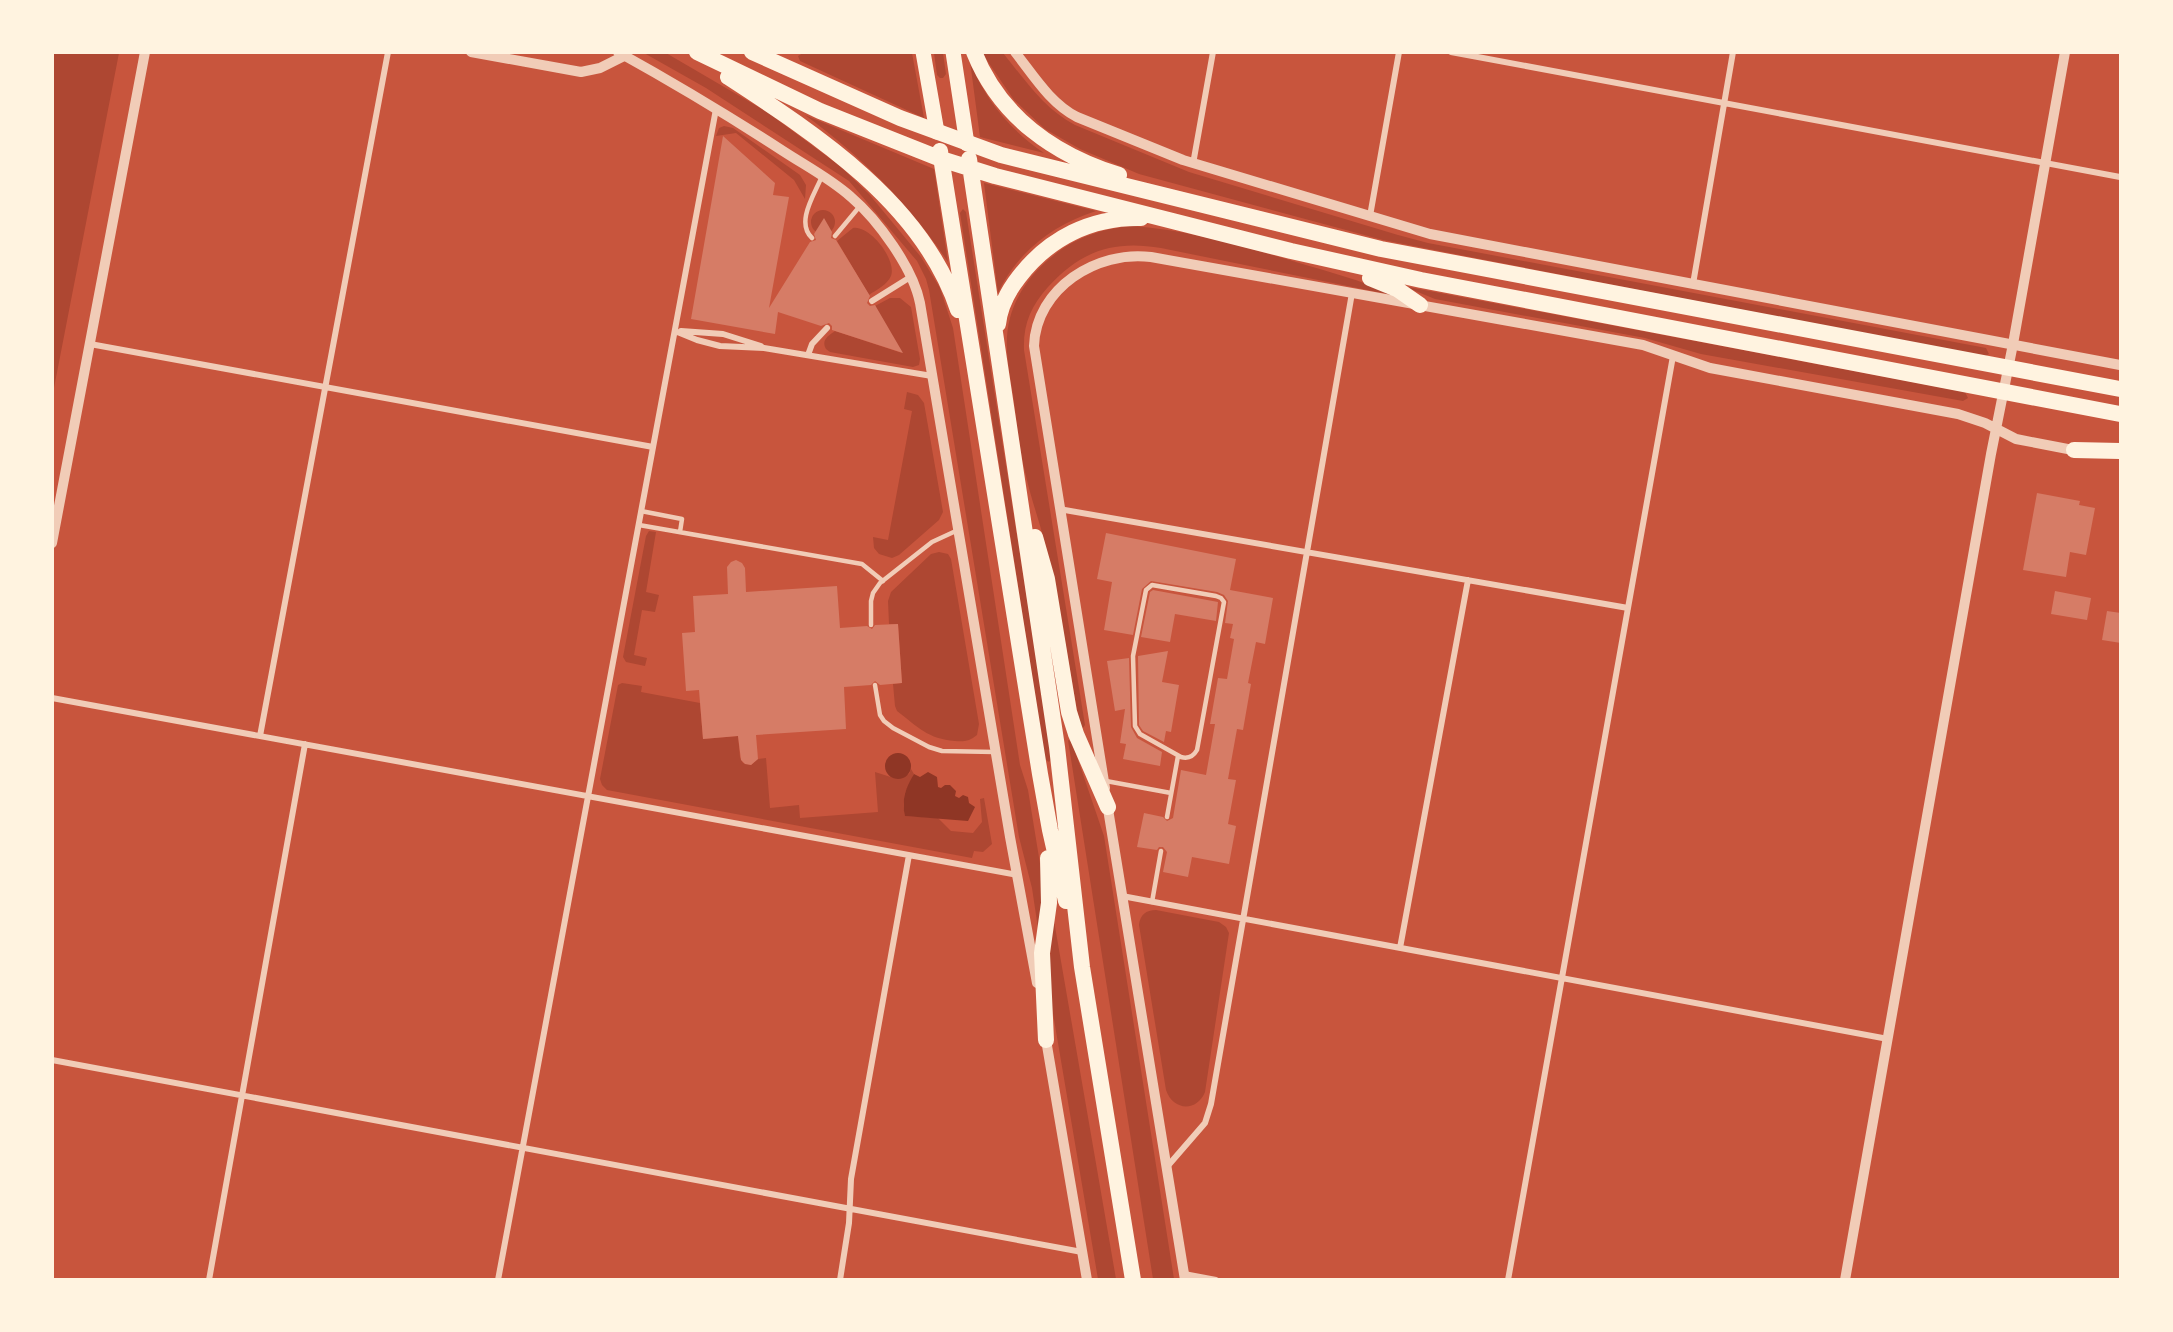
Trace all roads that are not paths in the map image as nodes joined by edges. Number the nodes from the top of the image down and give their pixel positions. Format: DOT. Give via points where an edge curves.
graph roads {
  1 [pos="145,52"];
  2 [pos="388,52"];
  3 [pos="471,52"];
  4 [pos="689,52"];
  5 [pos="698,52"];
  6 [pos="752,52"];
  7 [pos="923,52"];
  8 [pos="953,52"];
  9 [pos="974,52"];
  10 [pos="1015,52"];
  11 [pos="1213,52"];
  12 [pos="1399,52"];
  13 [pos="1451,52"];
  14 [pos="1733,52"];
  15 [pos="2065,52"];
  16 [pos="621,54"];
  17 [pos="1724,104"];
  18 [pos="716,108"];
  19 [pos="937,132"];
  20 [pos="967,144"];
  21 [pos="941,159"];
  22 [pos="2045,163"];
  23 [pos="1193,164"];
  24 [pos="971,168"];
  25 [pos="822,176"];
  26 [pos="2121,177"];
  27 [pos="861,206"];
  28 [pos="1370,216"];
  29 [pos="1249,217"];
  30 [pos="1191,225"];
  31 [pos="835,236"];
  32 [pos="812,238"];
  33 [pos="1246,239"];
  34 [pos="912,276"];
  35 [pos="1693,284"];
  36 [pos="1352,293"];
  37 [pos="872,301"];
  38 [pos="1420,306"];
  39 [pos="827,328"];
  40 [pos="675,331"];
  41 [pos="90,344"];
  42 [pos="2013,345"];
  43 [pos="764,348"];
  44 [pos="808,355"];
  45 [pos="1673,356"];
  46 [pos="999,358"];
  47 [pos="2121,365"];
  48 [pos="975,369"];
  49 [pos="2008,369"];
  50 [pos="933,376"];
  51 [pos="326,387"];
  52 [pos="2121,389"];
  53 [pos="2004,391"];
  54 [pos="2121,414"];
  55 [pos="1996,429"];
  56 [pos="653,447"];
  57 [pos="2074,450"];
  58 [pos="2121,451"];
  59 [pos="2121,459"];
  60 [pos="1017,477"];
  61 [pos="1059,509"];
  62 [pos="641,512"];
  63 [pos="639,525"];
  64 [pos="958,530"];
  65 [pos="680,532"];
  66 [pos="52,543"];
  67 [pos="1307,552"];
  68 [pos="1468,580"];
  69 [pos="883,581"];
  70 [pos="1628,608"];
  71 [pos="871,626"];
  72 [pos="875,685"];
  73 [pos="52,698"];
  74 [pos="261,736"];
  75 [pos="305,744"];
  76 [pos="995,752"];
  77 [pos="1178,756"];
  78 [pos="1104,781"];
  79 [pos="1171,793"];
  80 [pos="588,796"];
  81 [pos="1045,803"];
  82 [pos="1108,807"];
  83 [pos="1167,817"];
  84 [pos="1161,851"];
  85 [pos="909,855"];
  86 [pos="1018,875"];
  87 [pos="1122,896"];
  88 [pos="1152,902"];
  89 [pos="1243,919"];
  90 [pos="1400,948"];
  91 [pos="1082,967"];
  92 [pos="1562,978"];
  93 [pos="1887,1039"];
  94 [pos="1046,1040"];
  95 [pos="52,1060"];
  96 [pos="242,1095"];
  97 [pos="523,1147"];
  98 [pos="1166,1168"];
  99 [pos="849,1208"];
  100 [pos="1082,1252"];
  101 [pos="1184,1277"];
  102 [pos="209,1280"];
  103 [pos="498,1280"];
  104 [pos="840,1280"];
  105 [pos="1087,1280"];
  106 [pos="1132,1280"];
  107 [pos="1216,1280"];
  108 [pos="1508,1280"];
  109 [pos="1845,1280"];
  1 -- 41 [label="street"];
  2 -- 51 [label="street"];
  3 -- 16 [label="street" via="581,72 600,68"];
  4 -- 48 [label="highway" via="817,137 890,203 946,280"];
  5 -- 21 [label="highway" via="820,111"];
  6 -- 19 [label="highway"];
  7 -- 19 [label="main road"];
  8 -- 20 [label="main road"];
  9 -- 29 [label="highway" via="984,75 1011,111 1055,148 1109,172"];
  10 -- 23 [label="street" via="1048,96 1068,112"];
  11 -- 23 [label="street"];
  12 -- 28 [label="street"];
  13 -- 17 [label="street"];
  14 -- 17 [label="street"];
  15 -- 22 [label="street"];
  16 -- 18 [label="street"];
  17 -- 22 [label="street"];
  17 -- 35 [label="street"];
  18 -- 25 [label="street"];
  18 -- 40 [label="street"];
  19 -- 20 [label="highway"];
  19 -- 21 [label="highway"];
  20 -- 24 [label="highway"];
  20 -- 29 [label="highway" via="1024,162"];
  21 -- 24 [label="highway"];
  21 -- 48 [label="highway"];
  22 -- 26 [label="street"];
  22 -- 42 [label="street"];
  23 -- 28 [label="street"];
  24 -- 30 [label="highway"];
  24 -- 46 [label="highway"];
  25 -- 27 [label="street"];
  25 -- 32 [label="lane" via="804,222"];
  27 -- 31 [label="lane"];
  27 -- 34 [label="street"];
  28 -- 35 [label="street" via="1441,237"];
  29 -- 49 [label="highway" via="1381,249"];
  30 -- 33 [label="highway"];
  30 -- 46 [label="highway" via="1115,219 1079,228 1054,242 1024,270 1003,304"];
  33 -- 38 [label="highway" via="1383,282"];
  33 -- 53 [label="highway" via="1421,280"];
  34 -- 37 [label="street"];
  34 -- 50 [label="street"];
  35 -- 42 [label="street"];
  36 -- 38 [label="street"];
  36 -- 61 [label="street" via="1151,257 1119,257 1089,268 1070,281 1040,314 1034,335"];
  36 -- 67 [label="street"];
  38 -- 45 [label="street" via="1642,345"];
  39 -- 44 [label="street" via="812,344"];
  40 -- 43 [label="street" via="723,334"];
  40 -- 43 [label="street" via="720,346"];
  40 -- 56 [label="street"];
  41 -- 51 [label="street"];
  41 -- 66 [label="street"];
  42 -- 47 [label="street"];
  42 -- 49 [label="street"];
  43 -- 44 [label="street"];
  44 -- 50 [label="street"];
  45 -- 55 [label="street" via="1710,368 1958,414"];
  45 -- 70 [label="street"];
  46 -- 60 [label="highway"];
  48 -- 81 [label="highway"];
  49 -- 52 [label="highway"];
  49 -- 53 [label="street"];
  50 -- 64 [label="street"];
  51 -- 56 [label="street"];
  51 -- 74 [label="street"];
  53 -- 54 [label="highway"];
  53 -- 55 [label="street"];
  55 -- 57 [label="street" via="2024,441"];
  55 -- 93 [label="street"];
  56 -- 62 [label="street"];
  57 -- 58 [label="highway"];
  57 -- 59 [label="street"];
  60 -- 82 [label="highway" via="1045,571 1069,712"];
  60 -- 91 [label="highway" via="1059,756"];
  61 -- 67 [label="street"];
  61 -- 78 [label="street"];
  62 -- 63 [label="street"];
  62 -- 65 [label="lane" via="682,519"];
  63 -- 65 [label="lane"];
  63 -- 80 [label="street"];
  64 -- 69 [label="lane" via="932,542"];
  64 -- 76 [label="street"];
  65 -- 69 [label="lane" via="862,564"];
  67 -- 68 [label="street"];
  67 -- 89 [label="street"];
  68 -- 70 [label="street"];
  68 -- 90 [label="street"];
  69 -- 71 [label="lane" via="873,593"];
  70 -- 92 [label="street"];
  72 -- 76 [label="lane" via="880,715 890,727 942,751"];
  73 -- 74 [label="street"];
  74 -- 75 [label="street"];
  75 -- 80 [label="street"];
  75 -- 96 [label="street"];
  76 -- 86 [label="street"];
  77 -- 77 [label="lane" via="1140,734 1136,726 1134,651 1146,590 1152,585 1216,596 1224,602 1197,750 1187,758"];
  77 -- 79 [label="lane"];
  78 -- 79 [label="lane"];
  78 -- 82 [label="street"];
  79 -- 83 [label="lane"];
  80 -- 85 [label="street"];
  80 -- 97 [label="street"];
  81 -- 91 [label="highway"];
  81 -- 94 [label="highway" via="1050,888 1042,953"];
  82 -- 87 [label="street"];
  84 -- 88 [label="lane"];
  85 -- 86 [label="street"];
  85 -- 99 [label="street" via="850,1179"];
  86 -- 94 [label="street"];
  87 -- 88 [label="street"];
  87 -- 98 [label="street"];
  88 -- 89 [label="street"];
  89 -- 90 [label="street"];
  89 -- 98 [label="street" via="1210,1110 1205,1123"];
  90 -- 92 [label="street"];
  91 -- 106 [label="highway"];
  92 -- 93 [label="street"];
  92 -- 108 [label="street"];
  93 -- 109 [label="street"];
  94 -- 100 [label="street"];
  95 -- 96 [label="street"];
  96 -- 97 [label="street"];
  96 -- 102 [label="street"];
  97 -- 99 [label="street"];
  97 -- 103 [label="street"];
  98 -- 101 [label="street"];
  99 -- 100 [label="street"];
  99 -- 104 [label="street"];
  100 -- 105 [label="street"];
  101 -- 107 [label="street"];
}
